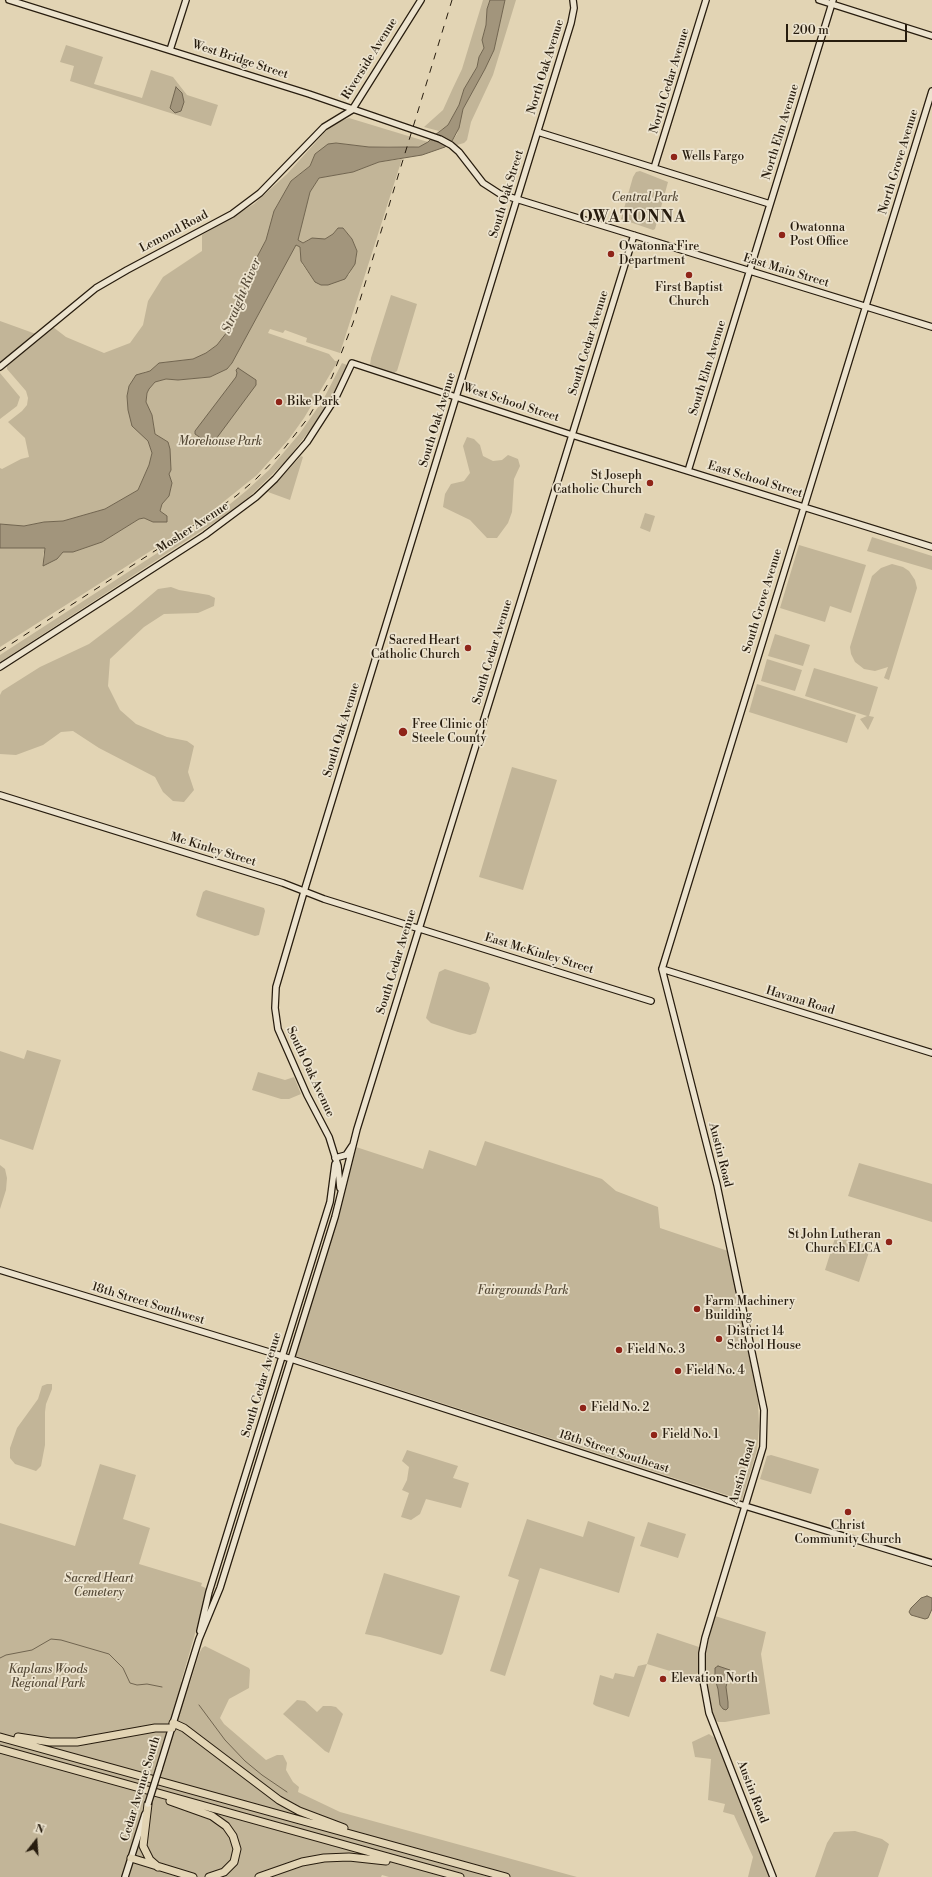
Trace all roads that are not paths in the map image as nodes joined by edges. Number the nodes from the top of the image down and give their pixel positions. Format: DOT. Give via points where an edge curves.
graph roads {
  1 [pos="9,0"];
  2 [pos="186,0"];
  3 [pos="421,0"];
  4 [pos="573,0"];
  5 [pos="706,0"];
  6 [pos="819,0"];
  7 [pos="832,2"];
  8 [pos="931,34"];
  9 [pos="170,50"];
  10 [pos="932,91"];
  11 [pos="352,110"];
  12 [pos="538,132"];
  13 [pos="654,168"];
  14 [pos="517,199"];
  15 [pos="770,204"];
  16 [pos="634,235"];
  17 [pos="886,240"];
  18 [pos="498,263"];
  19 [pos="750,271"];
  20 [pos="866,307"];
  21 [pos="932,327"];
  22 [pos="352,363"];
  23 [pos="0,367"];
  24 [pos="456,397"];
  25 [pos="572,435"];
  26 [pos="688,471"];
  27 [pos="804,507"];
  28 [pos="932,547"];
  29 [pos="0,667"];
  30 [pos="0,795"];
  31 [pos="304,891"];
  32 [pos="419,928"];
  33 [pos="662,969"];
  34 [pos="651,1001"];
  35 [pos="932,1053"];
  36 [pos="353,1145"];
  37 [pos="335,1158"];
  38 [pos="339,1200"];
  39 [pos="0,1270"];
  40 [pos="282,1356"];
  41 [pos="290,1358"];
  42 [pos="745,1506"];
  43 [pos="932,1563"];
  44 [pos="199,1639"];
  45 [pos="172,1725"];
  46 [pos="0,1733"];
  47 [pos="0,1737"];
  48 [pos="0,1749"];
  49 [pos="108,1779"];
  50 [pos="148,1804"];
  51 [pos="404,1849"];
  52 [pos="131,1860"];
  53 [pos="158,1867"];
  54 [pos="125,1877"];
  55 [pos="178,1877"];
  56 [pos="193,1877"];
  57 [pos="210,1877"];
  58 [pos="259,1877"];
  59 [pos="460,1877"];
  60 [pos="506,1877"];
  61 [pos="773,1877"];
  1 -- 9 [label="street, West Bridge Street"];
  2 -- 9 [label="street"];
  3 -- 11 [label="street, Riverside Avenue"];
  4 -- 12 [label="street, North Oak Avenue" via="574,8"];
  5 -- 13 [label="street, North Cedar Avenue"];
  6 -- 7 [label="street"];
  7 -- 8 [label="street"];
  7 -- 15 [label="street, North Elm Avenue"];
  9 -- 11 [label="street, West Bridge Street"];
  10 -- 17 [label="street, North Grove Avenue"];
  11 -- 14 [label="street, West Bridge Street" via="444,141 459,152 488,187"];
  11 -- 23 [label="street, Lemond Road" via="324,127 274,181 244,206 96,288"];
  12 -- 13 [label="street"];
  12 -- 14 [label="street, South Oak Street"];
  13 -- 15 [label="street"];
  14 -- 16 [label="street, East Main Street"];
  14 -- 18 [label="street, South Oak Street"];
  15 -- 19 [label="street, North Elm Avenue"];
  16 -- 19 [label="street, East Main Street"];
  16 -- 25 [label="street, South Cedar Avenue"];
  17 -- 20 [label="street, South Grove Avenue"];
  18 -- 24 [label="street, South Oak Avenue"];
  19 -- 20 [label="street, East Main Street"];
  19 -- 26 [label="street, South Elm Avenue"];
  20 -- 21 [label="street, East Main Street"];
  20 -- 27 [label="street, South Grove Avenue"];
  22 -- 24 [label="street, West School Street"];
  22 -- 29 [label="street, Mosher Avenue" via="336,397 307,442 256,497 198,539"];
  24 -- 25 [label="street, West School Street"];
  24 -- 31 [label="street, South Oak Avenue"];
  25 -- 26 [label="street, East School Street"];
  25 -- 32 [label="street, South Cedar Avenue"];
  26 -- 27 [label="street, East School Street"];
  27 -- 28 [label="street, East School Street"];
  27 -- 33 [label="street, South Grove Avenue"];
  30 -- 31 [label="street, Mc Kinley Street"];
  31 -- 32 [label="street, Mc Kinley Street"];
  31 -- 37 [label="street, South Oak Avenue" via="278,976 276,1016 282,1040 329,1137"];
  32 -- 34 [label="street, East McKinley Street"];
  32 -- 36 [label="street, South Cedar Avenue"];
  33 -- 35 [label="street, Havana Road"];
  33 -- 42 [label="street, Austin Road" via="717,1185 764,1410 763,1447"];
  36 -- 37 [label="street" via="346,1155"];
  36 -- 38 [label="street, South Cedar Avenue"];
  37 -- 38 [label="street, South Oak Avenue" via="340,1179"];
  37 -- 40 [label="street, South Cedar Avenue" via="330,1202"];
  38 -- 41 [label="street, South Cedar Avenue"];
  39 -- 40 [label="street, 18th Street Southwest"];
  40 -- 41 [label="street, 18th Street Southwest"];
  40 -- 44 [label="street, South Cedar Avenue" via="209,1592"];
  41 -- 42 [label="street, 18th Street Southeast"];
  41 -- 44 [label="street, South Cedar Avenue" via="220,1588"];
  42 -- 43 [label="street, 18th Street Southeast"];
  42 -- 61 [label="street, Austin Road" via="705,1638 702,1675 709,1713"];
  44 -- 45 [label="street, South Cedar Avenue"];
  45 -- 46 [label="highway" via="64,1743 37,1741"];
  45 -- 50 [label="street, Cedar Avenue South, bridge"];
  45 -- 51 [label="highway" via="184,1728 289,1806"];
  47 -- 51 [label="highway"];
  48 -- 49 [label="highway"];
  49 -- 57 [label="highway" via="206,1813 226,1826 236,1841 236,1859 224,1872"];
  49 -- 59 [label="highway"];
  50 -- 52 [label="street, Cedar Avenue South"];
  50 -- 53 [label="highway" via="143,1846 150,1860"];
  51 -- 60 [label="highway"];
  52 -- 53 [label="highway"];
  52 -- 54 [label="street, Cedar Avenue South"];
  52 -- 55 [label="highway"];
  53 -- 56 [label="highway"];
  58 -- 59 [label="highway" via="307,1861 349,1857 380,1859"];
}
